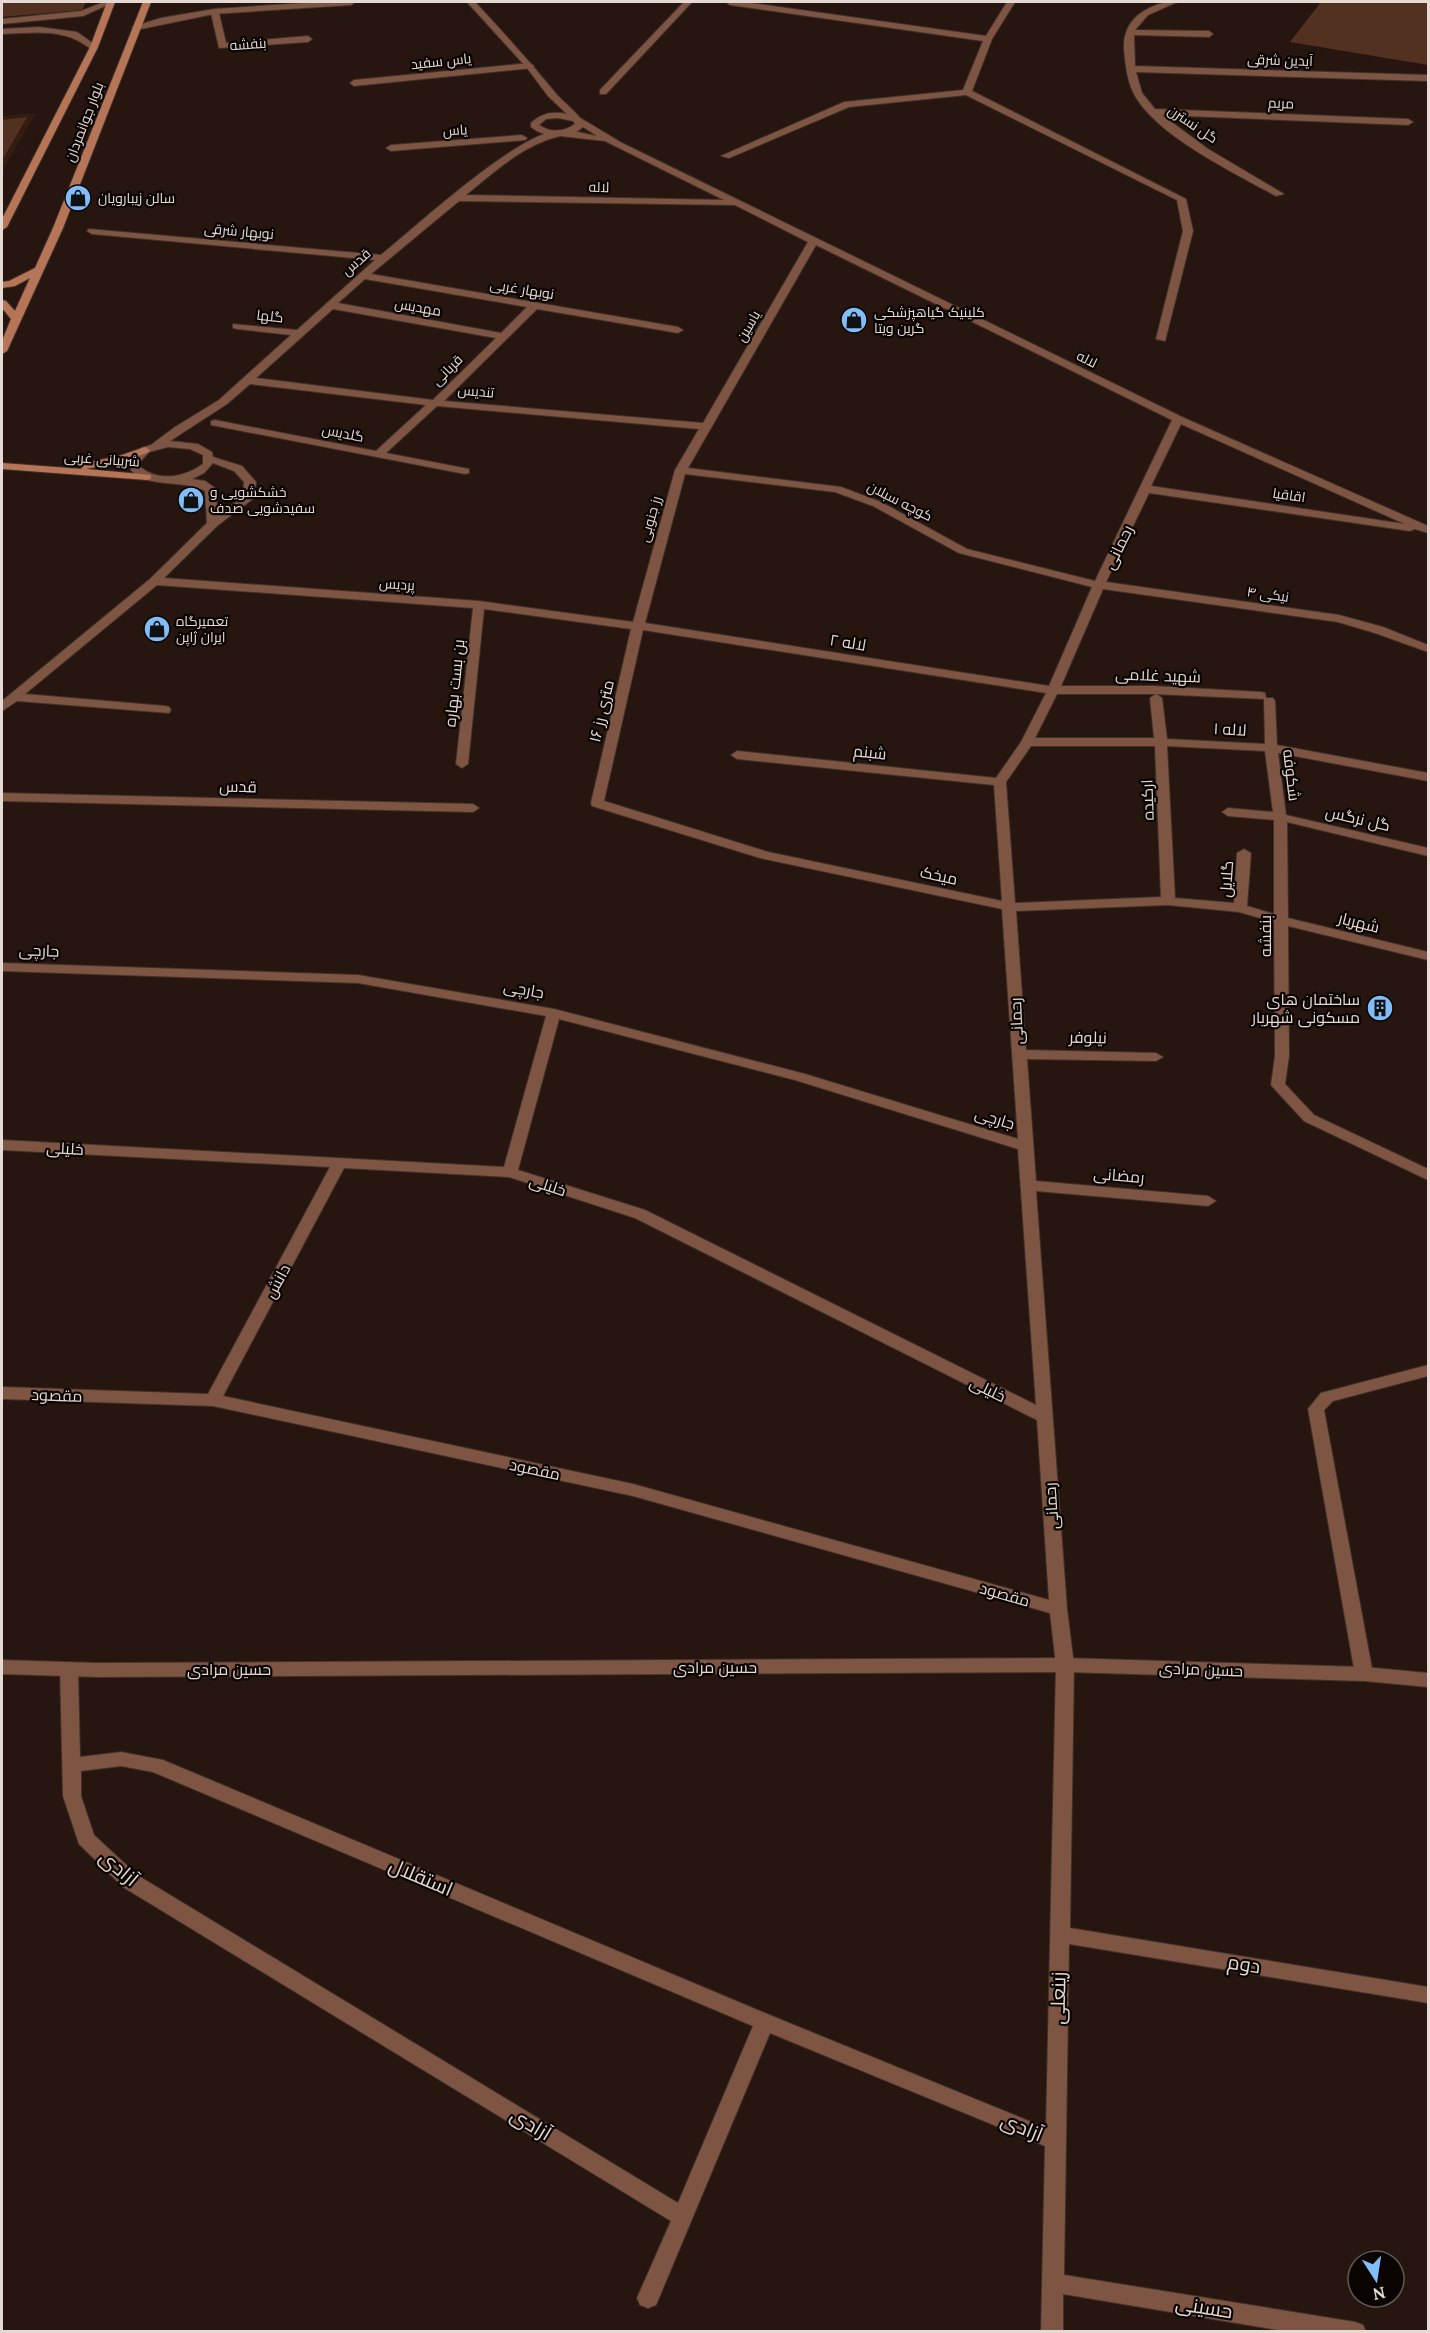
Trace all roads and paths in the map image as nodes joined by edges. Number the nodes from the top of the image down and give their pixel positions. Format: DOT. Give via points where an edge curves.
graph roads {
  1 [pos="111,2"];
  2 [pos="147,2"];
  3 [pos="239,2"];
  4 [pos="247,2"];
  5 [pos="351,2"];
  6 [pos="471,2"];
  7 [pos="688,2"];
  8 [pos="730,2"];
  9 [pos="1011,2"];
  10 [pos="1173,2"];
  11 [pos="215,13"];
  12 [pos="55,17"];
  13 [pos="2,22"];
  14 [pos="136,27"];
  15 [pos="51,30"];
  16 [pos="2,32"];
  17 [pos="1130,32"];
  18 [pos="1209,34"];
  19 [pos="308,39"];
  20 [pos="988,39"];
  21 [pos="94,47"];
  22 [pos="530,66"];
  23 [pos="1131,69"];
  24 [pos="1428,78"];
  25 [pos="354,83"];
  26 [pos="603,92"];
  27 [pos="967,92"];
  28 [pos="551,94"];
  29 [pos="1152,112"];
  30 [pos="577,119"];
  31 [pos="536,122"];
  32 [pos="1408,122"];
  33 [pos="560,133"];
  34 [pos="522,138"];
  35 [pos="619,145"];
  36 [pos="390,148"];
  37 [pos="515,151"];
  38 [pos="726,156"];
  39 [pos="1279,194"];
  40 [pos="459,198"];
  41 [pos="739,203"];
  42 [pos="2,227"];
  43 [pos="92,231"];
  44 [pos="814,240"];
  45 [pos="383,258"];
  46 [pos="38,270"];
  47 [pos="362,276"];
  48 [pos="2,285"];
  49 [pos="2,303"];
  50 [pos="536,304"];
  51 [pos="330,305"];
  52 [pos="17,319"];
  53 [pos="237,326"];
  54 [pos="678,330"];
  55 [pos="300,333"];
  56 [pos="502,336"];
  57 [pos="1161,339"];
  58 [pos="2,351"];
  59 [pos="246,380"];
  60 [pos="223,402"];
  61 [pos="435,403"];
  62 [pos="1178,419"];
  63 [pos="705,426"];
  64 [pos="212,432"];
  65 [pos="151,448"];
  66 [pos="377,454"];
  67 [pos="209,457"];
  68 [pos="3,467"];
  69 [pos="681,470"];
  70 [pos="54,471"];
  71 [pos="465,471"];
  72 [pos="147,477"];
  73 [pos="170,479"];
  74 [pos="1146,489"];
  75 [pos="213,524"];
  76 [pos="1428,530"];
  77 [pos="154,581"];
  78 [pos="1099,585"];
  79 [pos="479,605"];
  80 [pos="638,626"];
  81 [pos="1428,649"];
  82 [pos="1053,690"];
  83 [pos="14,697"];
  84 [pos="1156,698"];
  85 [pos="1265,698"];
  86 [pos="2,707"];
  87 [pos="165,710"];
  88 [pos="1027,742"];
  89 [pos="1161,742"];
  90 [pos="1271,748"];
  91 [pos="737,755"];
  92 [pos="462,764"];
  93 [pos="1428,777"];
  94 [pos="1000,782"];
  95 [pos="2,797"];
  96 [pos="597,803"];
  97 [pos="473,808"];
  98 [pos="1228,812"];
  99 [pos="1280,817"];
  100 [pos="1428,852"];
  101 [pos="1244,854"];
  102 [pos="1168,901"];
  103 [pos="1010,907"];
  104 [pos="1240,908"];
  105 [pos="1281,920"];
  106 [pos="1428,956"];
  107 [pos="2,967"];
  108 [pos="554,1012"];
  109 [pos="1018,1054"];
  110 [pos="1156,1057"];
  111 [pos="2,1145"];
  112 [pos="1025,1146"];
  113 [pos="340,1162"];
  114 [pos="510,1172"];
  115 [pos="1428,1175"];
  116 [pos="1028,1185"];
  117 [pos="1208,1200"];
  118 [pos="1428,1371"];
  119 [pos="2,1393"];
  120 [pos="213,1400"];
  121 [pos="1045,1417"];
  122 [pos="1058,1609"];
  123 [pos="1065,1665"];
  124 [pos="2,1667"];
  125 [pos="69,1669"];
  126 [pos="1364,1674"];
  127 [pos="1428,1680"];
  128 [pos="72,1765"];
  129 [pos="1060,1934"];
  130 [pos="1428,1995"];
  131 [pos="765,2022"];
  132 [pos="1055,2141"];
  133 [pos="683,2217"];
  134 [pos="1053,2283"];
  135 [pos="648,2298"];
  136 [pos="1052,2331"];
  137 [pos="1355,2331"];
  1 -- 12 [label="street" via="92,11"];
  1 -- 21 [label="main road, بلوار جوانمردان"];
  2 -- 14 [label="main road, بلوار جوانمردان"];
  3 -- 4 [label="street"];
  5 -- 11 [label="street"];
  6 -- 22 [label="street"];
  7 -- 26 [label="street"];
  8 -- 20 [label="street"];
  9 -- 20 [label="street"];
  10 -- 17 [label="street" via="1152,8 1132,24"];
  11 -- 14 [label="street" via="163,19"];
  11 -- 19 [label="street, بنفشه" via="222,46"];
  12 -- 13 [label="street"];
  12 -- 15 [label="street" via="69,18 73,24"];
  14 -- 46 [label="main road, بلوار جوانمردان"];
  15 -- 16 [label="street"];
  15 -- 21 [label="street" via="73,33"];
  17 -- 18 [label="street"];
  17 -- 23 [label="street, گل نسترن"];
  20 -- 27 [label="street"];
  21 -- 42 [label="main road, بلوار جوانمردان"];
  22 -- 25 [label="street, یاس سفید"];
  22 -- 28 [label="street"];
  23 -- 24 [label="street, آیدین شرقی"];
  23 -- 29 [label="street, گل نسترن" via="1133,81"];
  27 -- 38 [label="street" via="847,104"];
  27 -- 57 [label="street" via="1181,199 1188,231"];
  28 -- 30 [label="street, لاله"];
  28 -- 31 [label="street, قدس"];
  29 -- 32 [label="street, مریم"];
  29 -- 39 [label="street, گل نسترن" via="1170,128"];
  30 -- 31 [label="street" via="558,115"];
  30 -- 33 [label="street" via="578,128"];
  30 -- 35 [label="street, لاله"];
  31 -- 33 [label="street" via="546,132"];
  31 -- 34 [label="street, قدس"];
  33 -- 35 [label="street" via="596,137"];
  33 -- 37 [label="street, قدس"];
  34 -- 36 [label="street, یاس"];
  34 -- 37 [label="street, قدس"];
  35 -- 41 [label="street, لاله"];
  37 -- 40 [label="street, قدس"];
  40 -- 41 [label="street, لاله"];
  40 -- 45 [label="street, قدس"];
  41 -- 44 [label="street, لاله"];
  43 -- 45 [label="street, نوبهار شرقی"];
  44 -- 62 [label="street, لاله"];
  44 -- 63 [label="street, یاسین"];
  45 -- 47 [label="street, قدس"];
  46 -- 48 [label="main road"];
  46 -- 52 [label="main road, بلوار جوانمردان"];
  47 -- 50 [label="street, نوبهار غربی"];
  47 -- 51 [label="street, قدس"];
  49 -- 52 [label="main road"];
  50 -- 54 [label="street, نوبهار غربی"];
  50 -- 56 [label="street, قربانی"];
  51 -- 55 [label="street, قدس"];
  51 -- 56 [label="street, مهدیس"];
  52 -- 58 [label="main road, بلوار جوانمردان"];
  53 -- 55 [label="street, گلها"];
  55 -- 59 [label="street, قدس"];
  56 -- 61 [label="street, قربانی"];
  59 -- 60 [label="street, قدس"];
  59 -- 61 [label="street, تندیس"];
  60 -- 64 [label="street, قدس"];
  60 -- 65 [label="street, قدس"];
  61 -- 63 [label="street, تندیس"];
  61 -- 66 [label="street, قربانی"];
  62 -- 74 [label="street, رحمانی"];
  62 -- 76 [label="street, لاله"];
  63 -- 69 [label="street, رز جنوبی"];
  64 -- 66 [label="street, گلدیس"];
  64 -- 67 [label="street, قدس"];
  65 -- 67 [label="street" via="182,444 202,449"];
  65 -- 70 [label="main road, شربیانی غربی" via="122,459"];
  65 -- 72 [label="street" via="133,462 134,468"];
  66 -- 71 [label="street, گلدیس"];
  67 -- 73 [label="street" via="203,470"];
  67 -- 75 [label="street" via="243,471 250,482 248,498"];
  68 -- 70 [label="main road, شربیانی غربی"];
  69 -- 78 [label="street, کوچه سبلان" via="837,489 877,504 963,551"];
  69 -- 80 [label="street, رز جنوبی"];
  70 -- 72 [label="main road, شربیانی غربی"];
  72 -- 73 [label="street"];
  73 -- 75 [label="street" via="201,483 210,490"];
  74 -- 76 [label="street, اقاقیا"];
  74 -- 78 [label="street, رحمانی"];
  75 -- 77 [label="street"];
  77 -- 79 [label="street, پردیس"];
  77 -- 83 [label="street"];
  78 -- 81 [label="street, نیکی ۴" via="1339,619"];
  78 -- 82 [label="street, رحمانی"];
  79 -- 80 [label="street, پردیس"];
  79 -- 92 [label="street, بن بست بهاره"];
  80 -- 82 [label="street, لاله ۲"];
  80 -- 96 [label="street, ۱۶ متری رز"];
  82 -- 85 [label="street, شهید غلامی" via="1154,690"];
  82 -- 88 [label="street, رحمانی"];
  83 -- 86 [label="street"];
  83 -- 87 [label="street"];
  84 -- 89 [label="street, ارکیده"];
  85 -- 90 [label="street, شکوفه"];
  88 -- 89 [label="street, لاله ۱"];
  88 -- 94 [label="street, رحمانی"];
  89 -- 90 [label="street, لاله ۱"];
  89 -- 102 [label="street, ارکیده"];
  90 -- 93 [label="street, لاله ۱"];
  90 -- 99 [label="street, شکوفه"];
  91 -- 94 [label="street, شبنم"];
  94 -- 103 [label="street, رحمانی"];
  95 -- 97 [label="street, قدس"];
  96 -- 103 [label="street, میخک" via="765,855"];
  98 -- 99 [label="street, گل نرگس"];
  99 -- 100 [label="street, گل نرگس"];
  99 -- 105 [label="street, بنفشه"];
  101 -- 104 [label="street, گلایل"];
  102 -- 103 [label="street, میخک"];
  102 -- 104 [label="street, میخک"];
  103 -- 109 [label="street, رحمانی"];
  104 -- 105 [label="street, میخک"];
  105 -- 106 [label="street, شهریار"];
  105 -- 115 [label="street, بنفشه" via="1282,1056 1278,1085 1309,1118"];
  107 -- 108 [label="street, جارچی" via="358,980"];
  108 -- 112 [label="street, جارچی" via="801,1077"];
  108 -- 114 [label="street"];
  109 -- 110 [label="street, نیلوفر"];
  109 -- 112 [label="street, رحمانی"];
  111 -- 113 [label="street, خلیلی"];
  112 -- 116 [label="street, رحمانی"];
  113 -- 114 [label="street, خلیلی"];
  113 -- 120 [label="street, دانش"];
  114 -- 121 [label="street, خلیلی" via="639,1214"];
  116 -- 117 [label="street, رمضانی"];
  116 -- 121 [label="street, رحمانی"];
  118 -- 126 [label="street" via="1327,1397 1316,1409"];
  119 -- 120 [label="street, مقصود"];
  120 -- 122 [label="street, مقصود" via="633,1490"];
  121 -- 122 [label="street, رحمانی"];
  122 -- 123 [label="street, رحمانی"];
  123 -- 125 [label="street, حسین مرادی"];
  123 -- 126 [label="street, حسین مرادی"];
  123 -- 129 [label="street, زینعلی"];
  124 -- 125 [label="street, حسین مرادی"];
  125 -- 128 [label="street, آزادی"];
  126 -- 127 [label="street, حسین مرادی"];
  128 -- 131 [label="street, استقلال" via="121,1759 156,1766"];
  128 -- 133 [label="street, آزادی" via="72,1796 86,1839 130,1881"];
  129 -- 130 [label="street, دوم"];
  129 -- 132 [label="street, زینعلی"];
  131 -- 132 [label="street, آزادی"];
  131 -- 133 [label="street"];
  132 -- 134 [label="street, زینعلی"];
  133 -- 135 [label="street"];
  134 -- 136 [label="street, زینعلی"];
  134 -- 137 [label="street, حسینی"];
}
